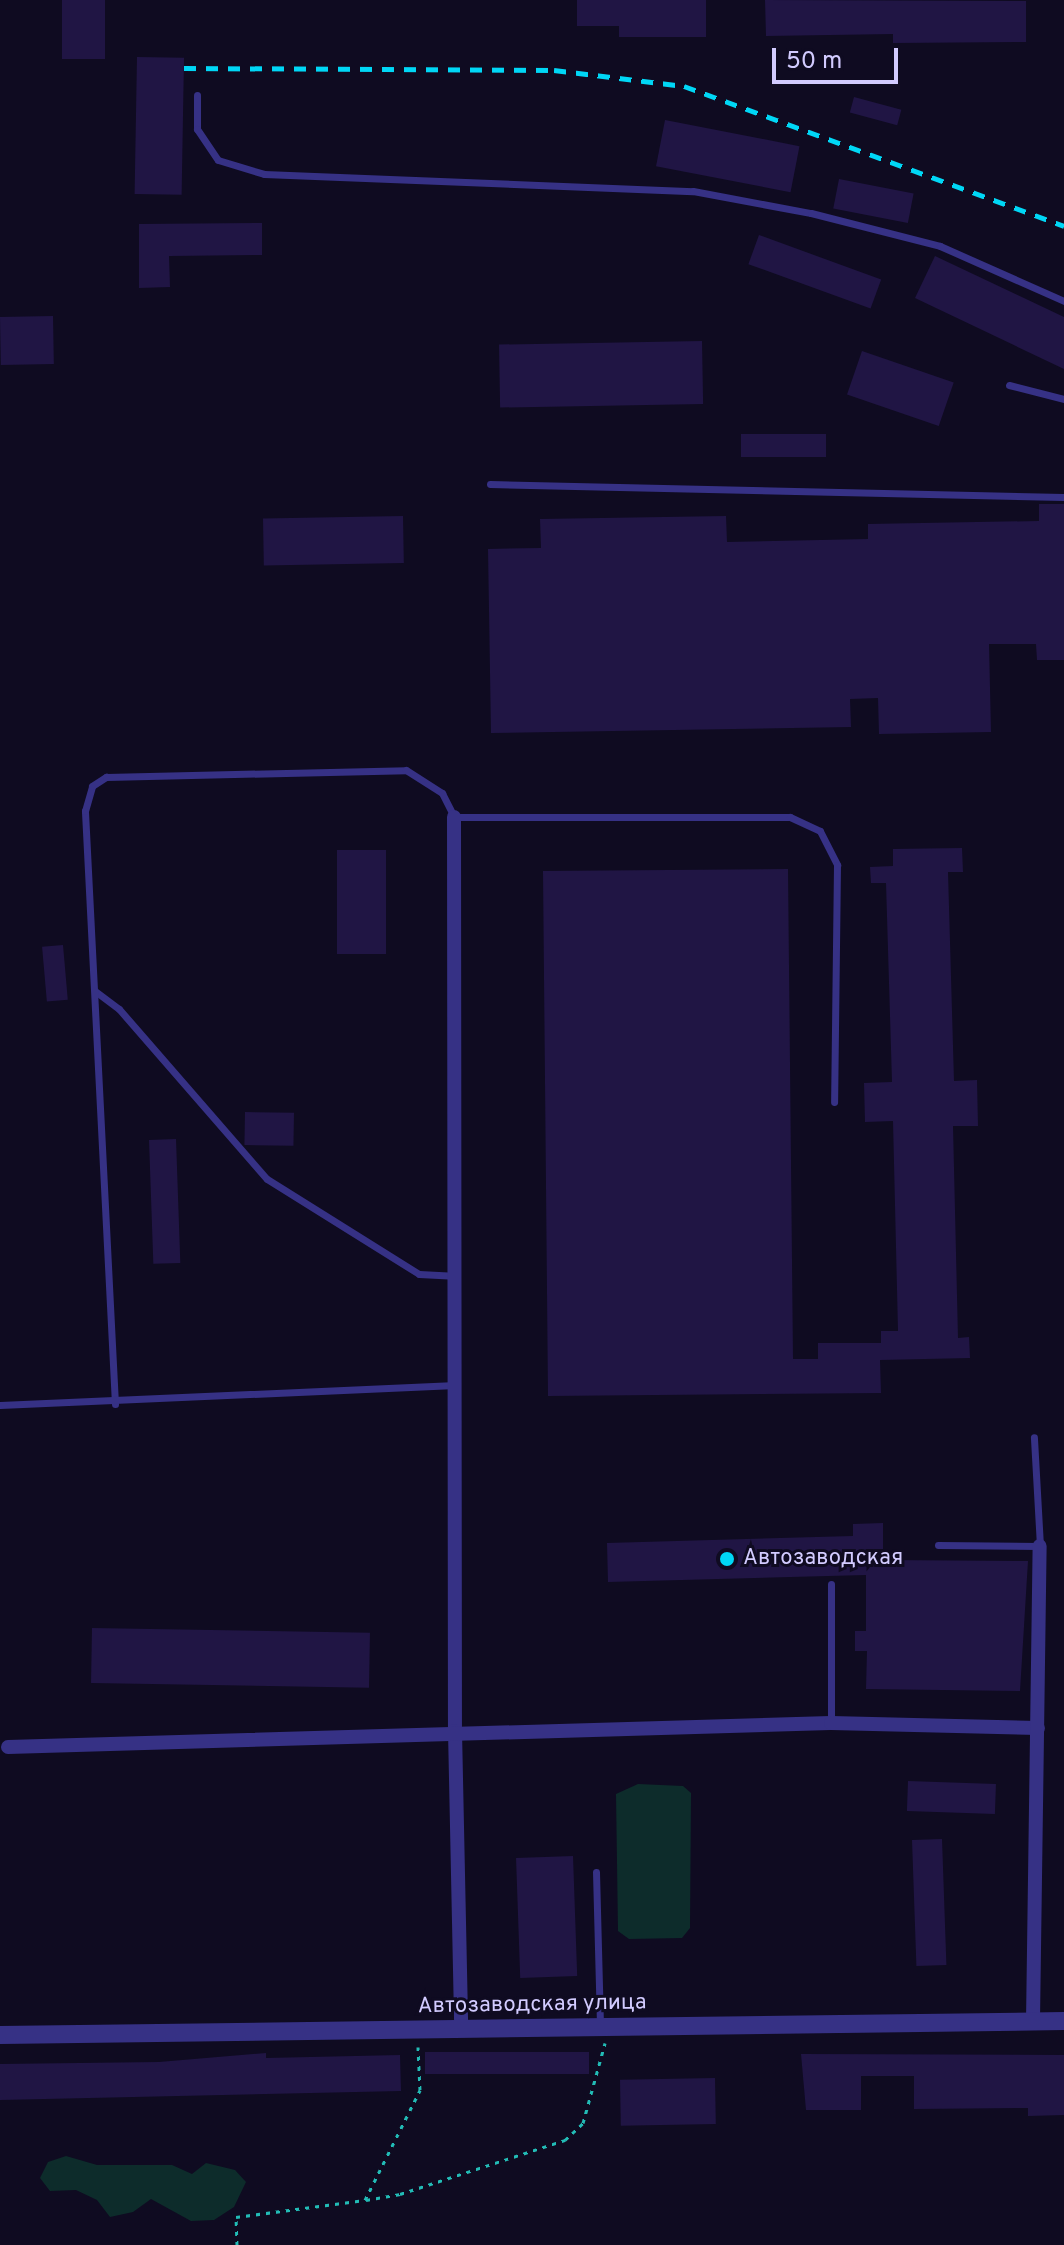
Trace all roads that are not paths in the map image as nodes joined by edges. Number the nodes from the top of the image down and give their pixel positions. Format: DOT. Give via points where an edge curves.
graph roads {
  1 [pos="197,95"];
  2 [pos="1064,301"];
  3 [pos="1009,385"];
  4 [pos="1064,399"];
  5 [pos="490,484"];
  6 [pos="1064,497"];
  7 [pos="454,817"];
  8 [pos="95,991"];
  9 [pos="834,1102"];
  10 [pos="456,1276"];
  11 [pos="456,1385"];
  12 [pos="115,1404"];
  13 [pos="0,1405"];
  14 [pos="1034,1437"];
  15 [pos="938,1545"];
  16 [pos="1040,1546"];
  17 [pos="831,1584"];
  18 [pos="831,1723"];
  19 [pos="1038,1728"];
  20 [pos="455,1731"];
  21 [pos="4,1749"];
  22 [pos="596,1872"];
  23 [pos="1033,2021"];
  24 [pos="1064,2021"];
  25 [pos="605,2028"];
  26 [pos="461,2029"];
  27 [pos="0,2035"];
  1 -- 2 [label="lane" via="197,129 218,160 264,174 693,191 811,213 940,246"];
  3 -- 4 [label="lane"];
  5 -- 6 [label="lane"];
  7 -- 8 [label="lane" via="442,793 406,770 106,777 92,786 85,811"];
  7 -- 9 [label="lane" via="790,817 820,831 837,865"];
  7 -- 10 [label="street"];
  8 -- 10 [label="lane" via="119,1009 267,1179 419,1274"];
  8 -- 12 [label="lane"];
  10 -- 11 [label="street"];
  11 -- 12 [label="lane"];
  11 -- 20 [label="street"];
  12 -- 13 [label="lane"];
  14 -- 16 [label="lane"];
  15 -- 16 [label="lane"];
  16 -- 19 [label="street"];
  17 -- 18 [label="lane"];
  18 -- 19 [label="street"];
  18 -- 20 [label="street"];
  19 -- 23 [label="street"];
  20 -- 21 [label="street"];
  20 -- 26 [label="street"];
  22 -- 25 [label="lane"];
  23 -- 24 [label="street, Автозаводская улица"];
  23 -- 25 [label="street, Автозаводская улица"];
  25 -- 26 [label="street, Автозаводская улица"];
  26 -- 27 [label="street, Автозаводская улица"];
}
